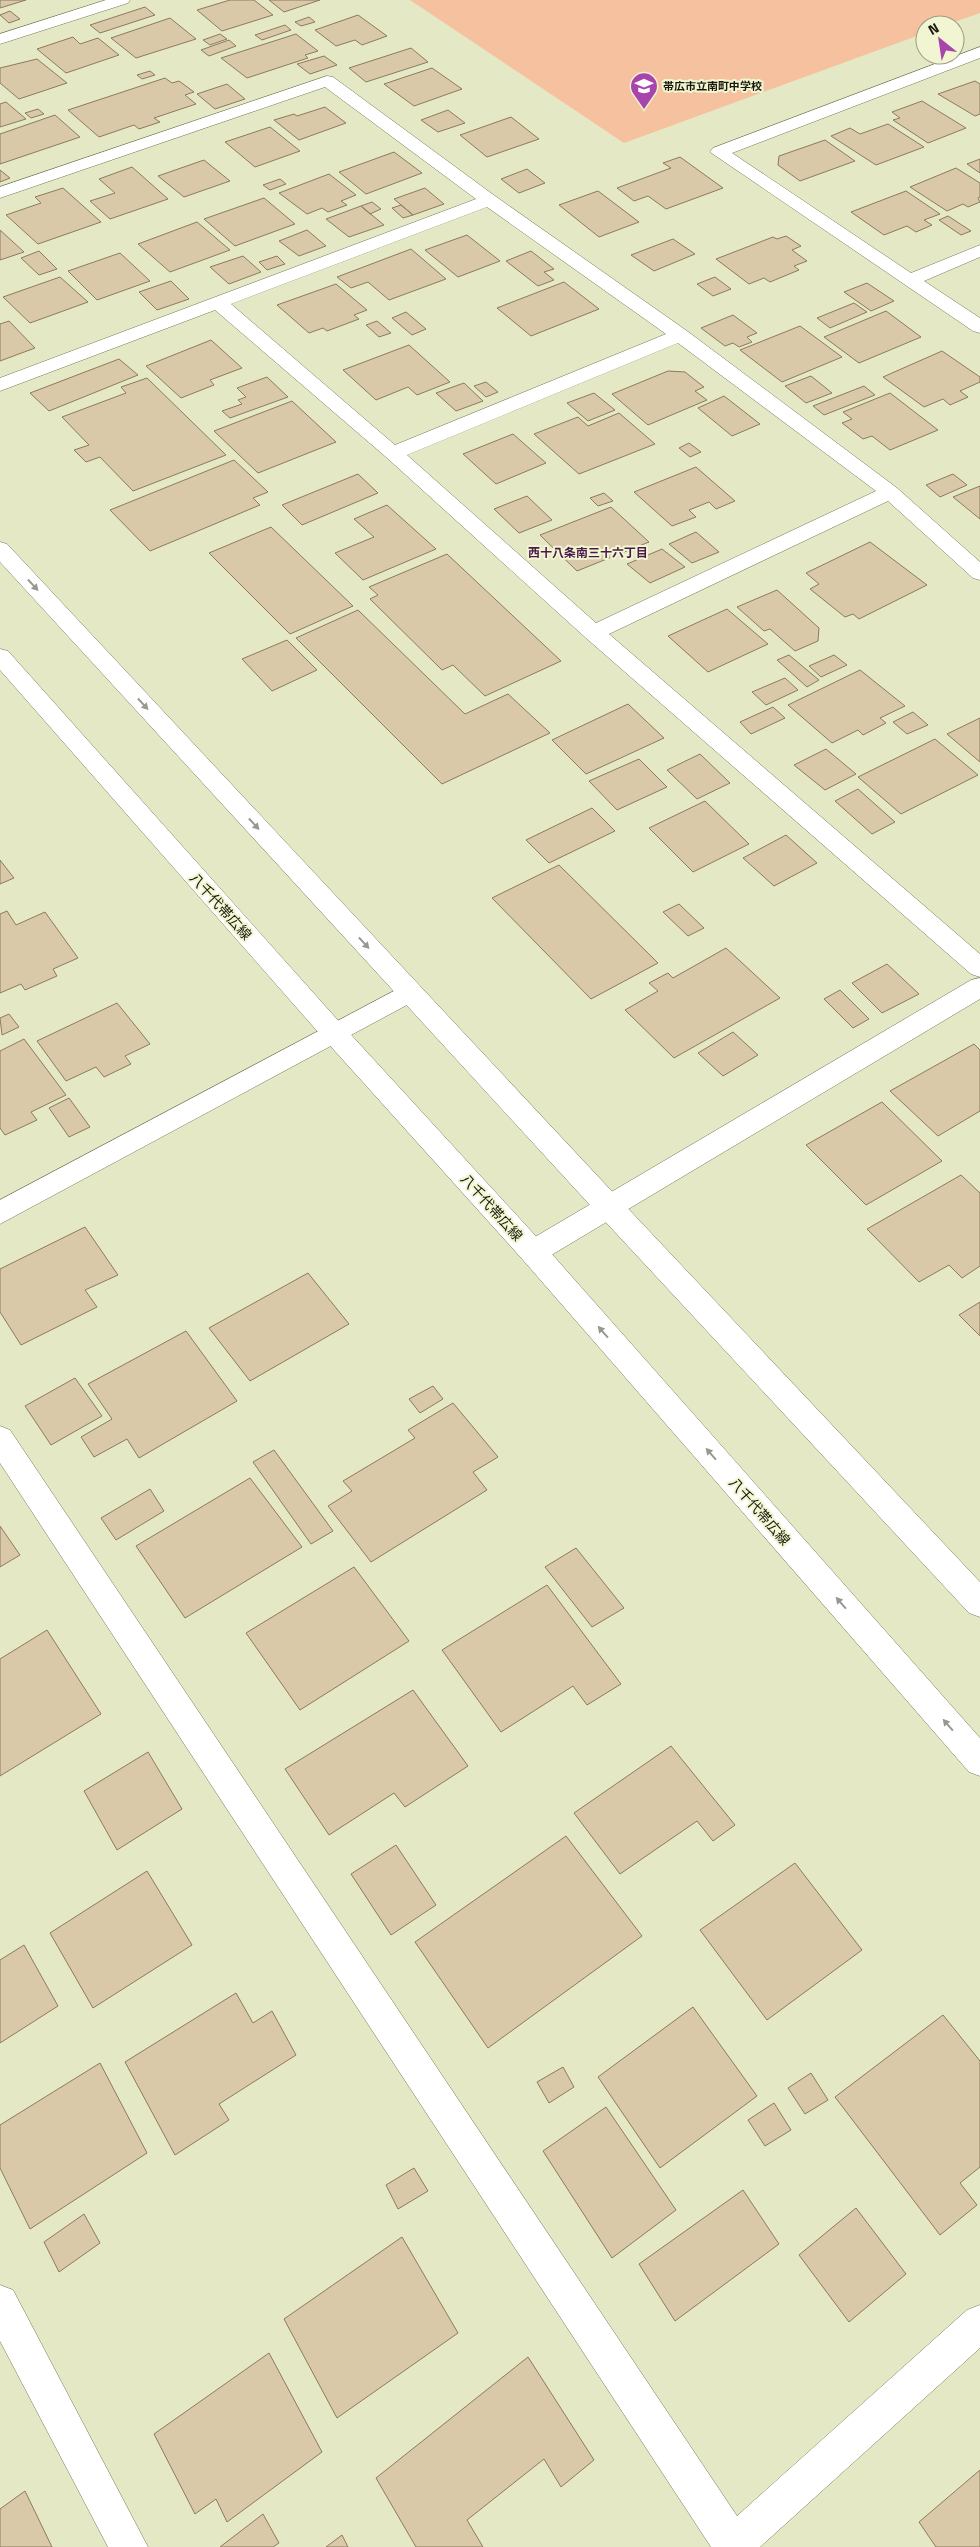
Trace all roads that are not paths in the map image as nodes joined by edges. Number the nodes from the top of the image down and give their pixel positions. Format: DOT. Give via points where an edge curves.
graph roads {
  1 [pos="122,0"];
  2 [pos="0,39"];
  3 [pos="980,52"];
  4 [pos="0,193"];
  5 [pos="489,200"];
  6 [pos="980,250"];
  7 [pos="910,280"];
  8 [pos="218,303"];
  9 [pos="980,327"];
  10 [pos="680,335"];
  11 [pos="0,385"];
  12 [pos="393,453"];
  13 [pos="890,492"];
  14 [pos="0,549"];
  15 [pos="980,573"];
  16 [pos="594,633"];
  17 [pos="0,656"];
  18 [pos="980,968"];
  19 [pos="980,986"];
  20 [pos="409,992"];
  21 [pos="334,1033"];
  22 [pos="610,1208"];
  23 [pos="0,1213"];
  24 [pos="533,1252"];
  25 [pos="0,1439"];
  26 [pos="980,1603"];
  27 [pos="980,1762"];
  28 [pos="0,2302"];
  29 [pos="980,2323"];
  30 [pos="732,2546"];
  31 [pos="129,2547"];
  1 -- 2 [label="street"];
  3 -- 7 [label="street" via="719,152"];
  4 -- 5 [label="street" via="327,81"];
  5 -- 8 [label="street"];
  5 -- 10 [label="street"];
  6 -- 7 [label="street"];
  7 -- 9 [label="street"];
  8 -- 11 [label="street"];
  8 -- 12 [label="street"];
  10 -- 12 [label="street"];
  10 -- 13 [label="street"];
  12 -- 16 [label="street"];
  13 -- 15 [label="street"];
  13 -- 16 [label="street"];
  14 -- 20 [label="street, one-way"];
  16 -- 18 [label="street"];
  17 -- 21 [label="street, 八千代帯広線"];
  19 -- 22 [label="street"];
  20 -- 21 [label="street"];
  20 -- 22 [label="street"];
  21 -- 23 [label="street"];
  21 -- 24 [label="street, 八千代帯広線"];
  22 -- 24 [label="street"];
  22 -- 26 [label="street"];
  27 -- 24 [label="street, 八千代帯広線, one-way"];
  25 -- 30 [label="street"];
  28 -- 31 [label="street"];
  29 -- 30 [label="street"];
}
